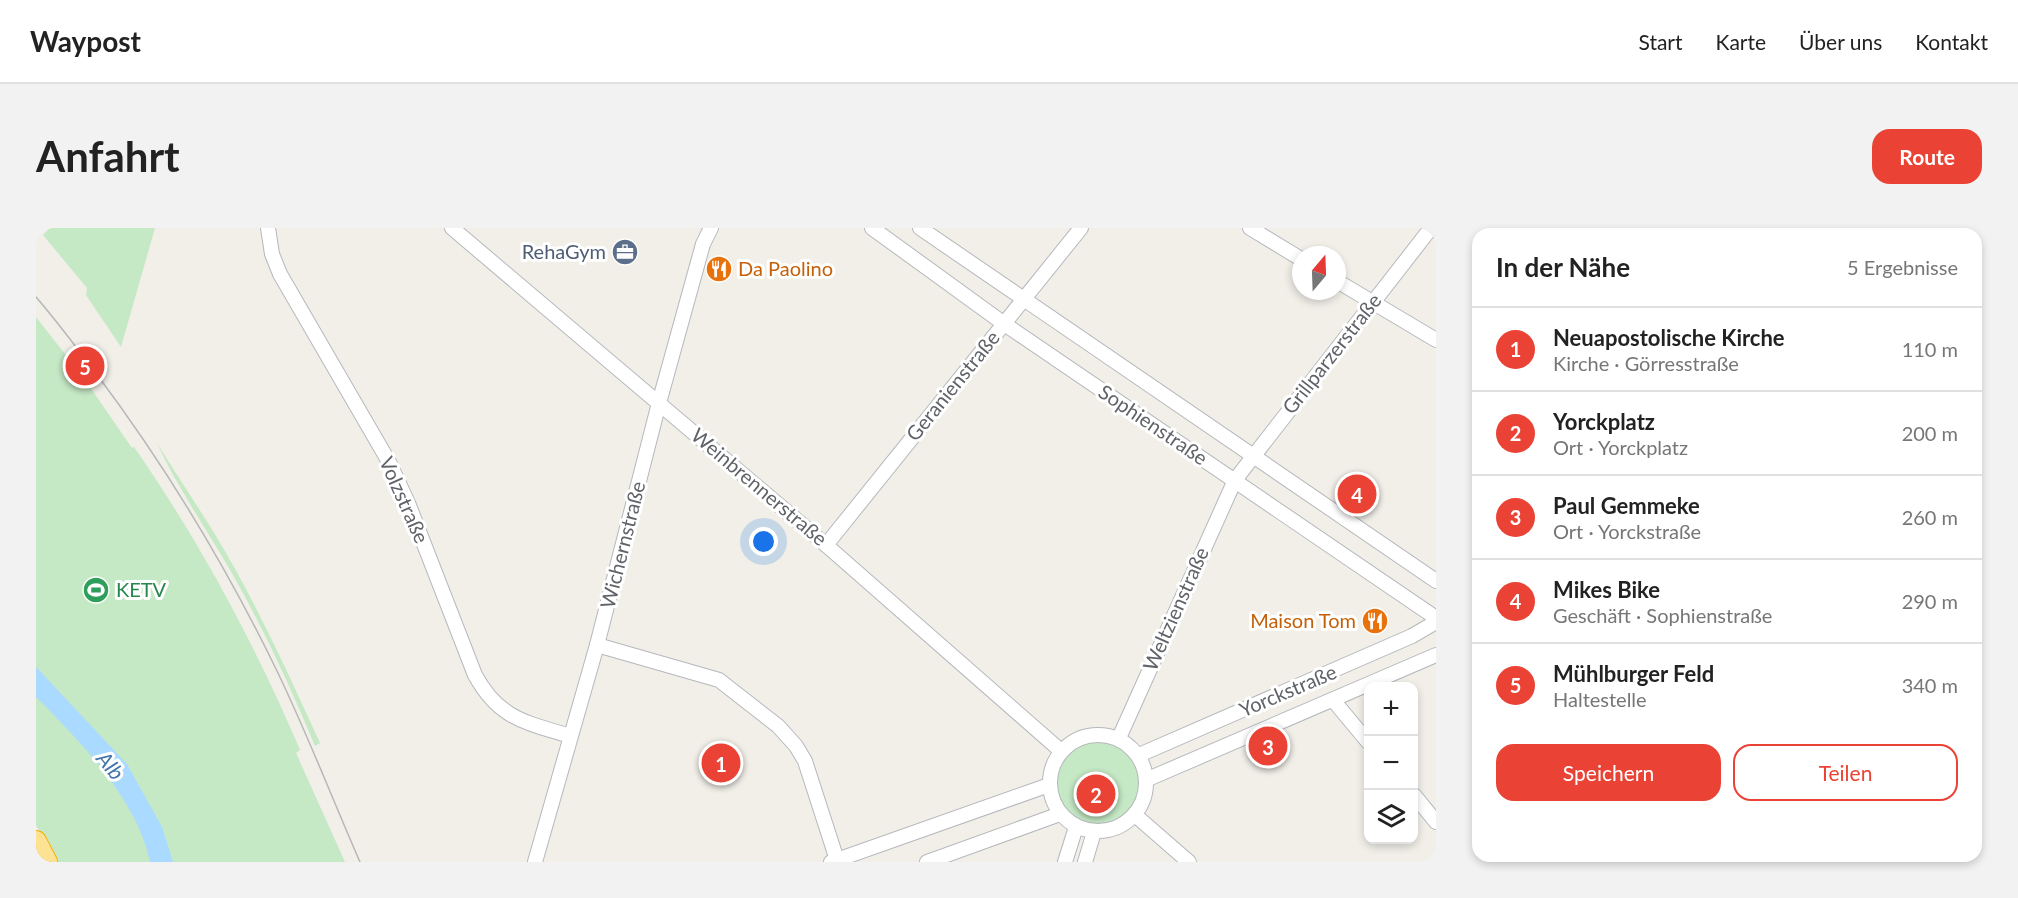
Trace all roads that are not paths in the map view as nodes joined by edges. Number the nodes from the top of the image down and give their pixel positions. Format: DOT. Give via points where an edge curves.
graph roads {
  1 [pos="268,228"];
  2 [pos="452,228"];
  3 [pos="711,228"];
  4 [pos="872,228"];
  5 [pos="920,228"];
  6 [pos="1081,228"];
  7 [pos="1250,228"];
  8 [pos="1431,228"];
  9 [pos="1292,254"];
  10 [pos="1346,286"];
  11 [pos="1025,299"];
  12 [pos="1373,303"];
  13 [pos="1003,323"];
  14 [pos="1436,340"];
  15 [pos="659,403"];
  16 [pos="1252,455"];
  17 [pos="1234,480"];
  18 [pos="826,544"];
  19 [pos="1436,581"];
  20 [pos="1436,620"];
  21 [pos="597,645"];
  22 [pos="1436,655"];
  23 [pos="1334,700"];
  24 [pos="570,736"];
  25 [pos="1364,737"];
  26 [pos="1119,738"];
  27 [pos="1061,751"];
  28 [pos="1139,755"];
  29 [pos="1148,779"];
  30 [pos="1049,785"];
  31 [pos="1418,801"];
  32 [pos="1060,814"];
  33 [pos="1135,815"];
  34 [pos="1436,822"];
  35 [pos="1076,827"];
  36 [pos="1094,832"];
  37 [pos="36,841"];
  38 [pos="834,861"];
  39 [pos="46,862"];
  40 [pos="535,862"];
  41 [pos="927,862"];
  42 [pos="1065,862"];
  43 [pos="1085,862"];
  44 [pos="1189,862"];
  1 -- 24 [label="street, Volzstraße" via="280,274 408,503 485,694 514,717"];
  2 -- 15 [label="street, Weinbrennerstraße"];
  3 -- 15 [label="street, Wichernstraße" via="703,244"];
  4 -- 13 [label="street, Sophienstraße"];
  5 -- 11 [label="street, Sophienstraße"];
  6 -- 11 [label="street, Geranienstraße"];
  7 -- 9 [label="street"];
  8 -- 12 [label="street, Grillparzerstraße"];
  10 -- 12 [label="street"];
  11 -- 13 [label="street, Geranienstraße"];
  11 -- 16 [label="street, Sophienstraße"];
  12 -- 14 [label="street"];
  12 -- 16 [label="street, Grillparzerstraße"];
  13 -- 17 [label="street, Sophienstraße"];
  13 -- 18 [label="street, Geranienstraße"];
  15 -- 18 [label="street, Weinbrennerstraße"];
  15 -- 21 [label="street, Wichernstraße"];
  16 -- 17 [label="street, Grillparzerstraße"];
  16 -- 19 [label="street, Sophienstraße"];
  17 -- 20 [label="street, Sophienstraße"];
  17 -- 26 [label="street, Weltzienstraße"];
  18 -- 27 [label="street, Weinbrennerstraße"];
  20 -- 28 [label="street, Yorckstraße" via="1402,641"];
  21 -- 24 [label="street, Wichernstraße"];
  21 -- 38 [label="street" via="719,680 778,726 805,761"];
  22 -- 23 [label="street, Yorckstraße"];
  23 -- 25 [label="street"];
  23 -- 29 [label="street, Yorckstraße"];
  24 -- 40 [label="street, Wichernstraße"];
  26 -- 27 [label="street" via="1098,734 1078,739"];
  26 -- 28 [label="street"];
  27 -- 30 [label="street"];
  28 -- 29 [label="street"];
  29 -- 33 [label="street" via="1144,799"];
  30 -- 32 [label="street"];
  30 -- 38 [label="street"];
  31 -- 34 [label="street"];
  32 -- 35 [label="street"];
  32 -- 41 [label="street"];
  33 -- 36 [label="street" via="1110,831"];
  33 -- 44 [label="street"];
  35 -- 36 [label="street"];
  35 -- 42 [label="street"];
  36 -- 43 [label="street"];
  37 -- 39 [label="highway"];
}
